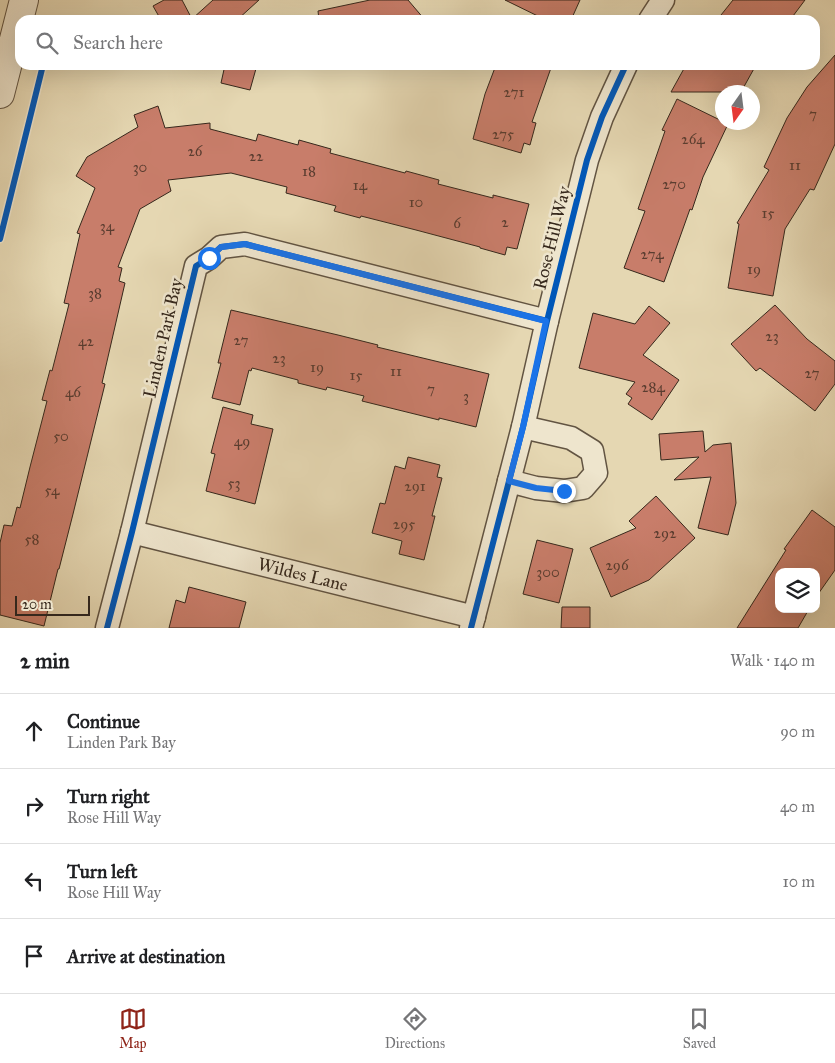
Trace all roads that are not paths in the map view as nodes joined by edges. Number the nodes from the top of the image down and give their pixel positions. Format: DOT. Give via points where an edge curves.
graph roads {
  1 [pos="24,0"];
  2 [pos="663,0"];
  3 [pos="19,15"];
  4 [pos="653,15"];
  5 [pos="15,27"];
  6 [pos="5,57"];
  7 [pos="624,70"];
  8 [pos="0,94"];
  9 [pos="546,321"];
  10 [pos="523,427"];
  11 [pos="509,481"];
  12 [pos="132,532"];
  13 [pos="473,623"];
  14 [pos="107,628"];
  1 -- 3 [label="street"];
  2 -- 4 [label="street"];
  5 -- 6 [label="street"];
  6 -- 8 [label="street"];
  7 -- 9 [label="street, Rose Hill Way" via="602,116 587,160"];
  9 -- 10 [label="street, Rose Hill Way"];
  9 -- 12 [label="street, Linden Park Bay" via="245,244 221,247 196,266"];
  10 -- 11 [label="street, Rose Hill Way"];
  10 -- 11 [label="street" via="571,438 592,452 596,473 583,488 564,491"];
  11 -- 13 [label="street, Rose Hill Way"];
  12 -- 13 [label="street, Wildes Lane"];
  12 -- 14 [label="street, Linden Park Bay"];
}
